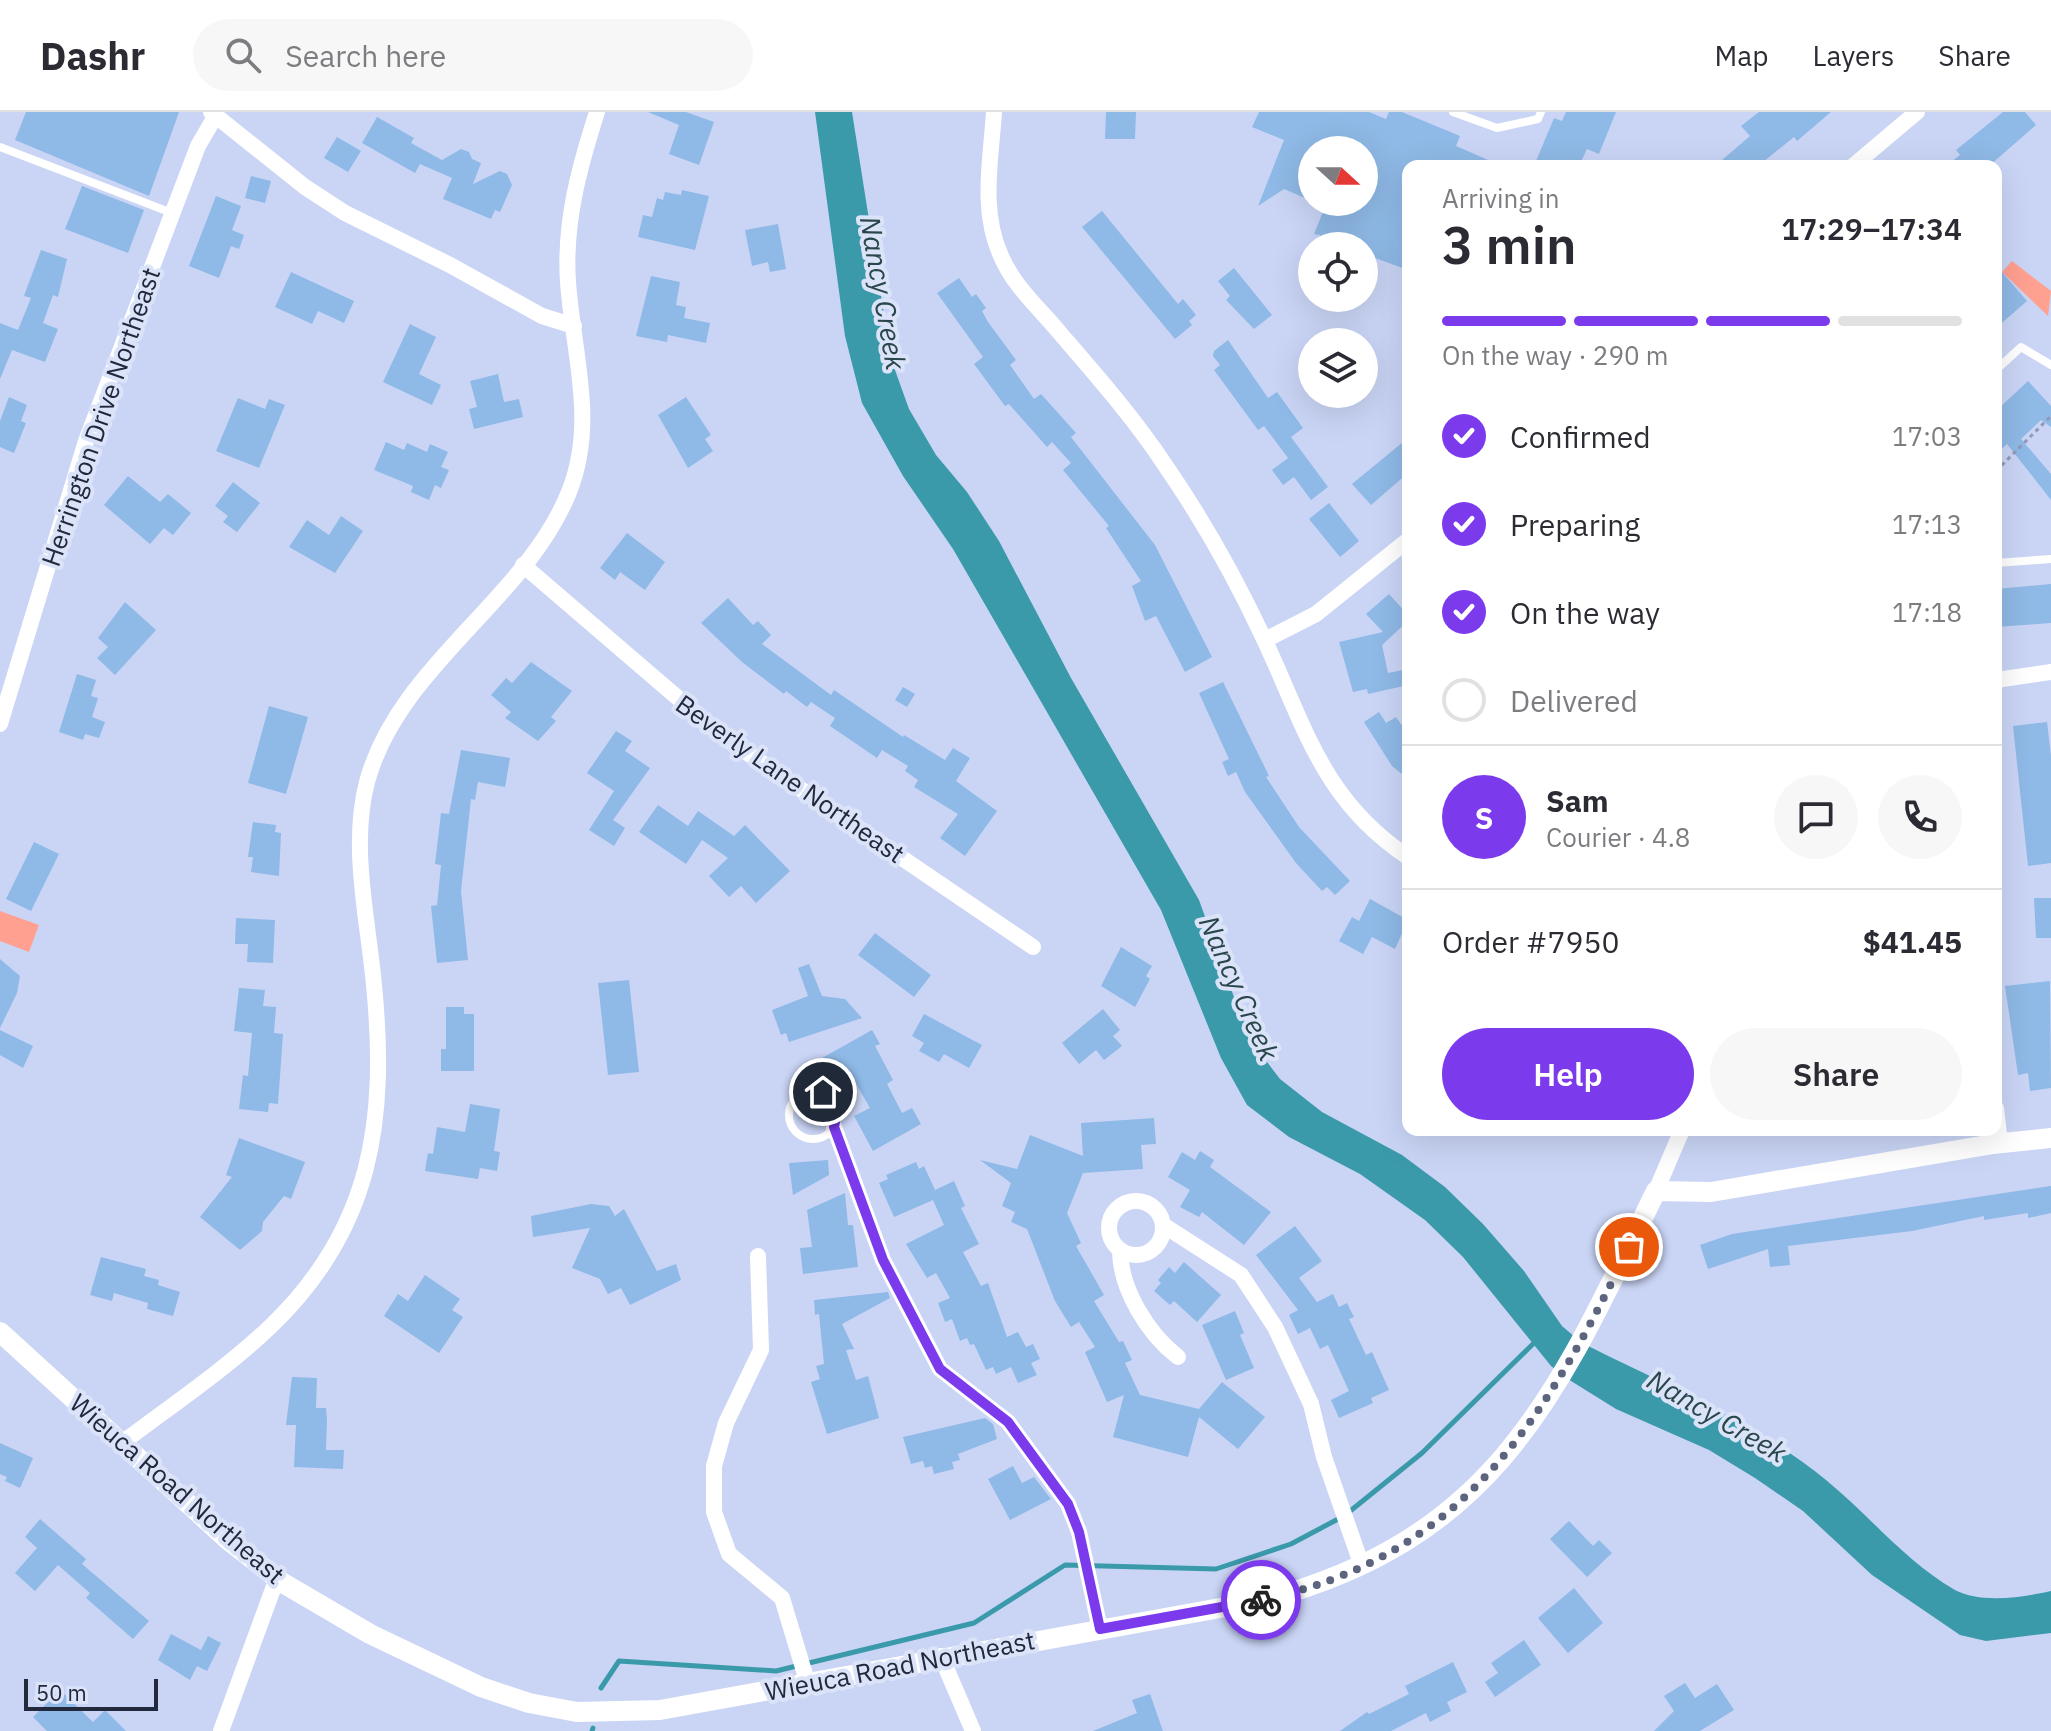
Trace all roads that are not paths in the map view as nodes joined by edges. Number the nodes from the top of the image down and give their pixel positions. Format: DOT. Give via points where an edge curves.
graph roads {
  1 [pos="597,112"];
  2 [pos="994,112"];
  3 [pos="1453,112"];
  4 [pos="1541,112"];
  5 [pos="1917,112"];
  6 [pos="213,114"];
  7 [pos="0,147"];
  8 [pos="1860,160"];
  9 [pos="172,213"];
  10 [pos="574,326"];
  11 [pos="2002,364"];
  12 [pos="2051,365"];
  13 [pos="1402,545"];
  14 [pos="2051,559"];
  15 [pos="2002,563"];
  16 [pos="523,565"];
  17 [pos="1265,640"];
  18 [pos="2051,672"];
  19 [pos="2002,679"];
  20 [pos="0,724"];
  21 [pos="1402,852"];
  22 [pos="1033,947"];
  23 [pos="834,1127"];
  24 [pos="1679,1136"];
  25 [pos="1999,1136"];
  26 [pos="2051,1138"];
  27 [pos="2000,1144"];
  28 [pos="1656,1191"];
  29 [pos="1163,1225"];
  30 [pos="1120,1250"];
  31 [pos="758,1256"];
  32 [pos="0,1332"];
  33 [pos="1178,1357"];
  34 [pos="122,1443"];
  35 [pos="1362,1566"];
  36 [pos="277,1578"];
  37 [pos="1100,1629"];
  38 [pos="941,1656"];
  39 [pos="806,1678"];
  40 [pos="221,1731"];
  41 [pos="973,1731"];
  1 -- 10 [label="street" via="570,211 568,272"];
  2 -- 17 [label="street" via="989,214 1002,258 1165,464 1219,550"];
  3 -- 4 [label="lane" via="1497,128 1538,119"];
  5 -- 8 [label="street"];
  6 -- 9 [label="street, Herrington Drive Northeast"];
  6 -- 10 [label="street" via="345,213 542,316"];
  7 -- 9 [label="lane"];
  9 -- 20 [label="street, Herrington Drive Northeast" via="86,441"];
  10 -- 16 [label="street" via="584,405 580,457 558,516"];
  11 -- 12 [label="lane" via="2021,347"];
  13 -- 17 [label="street" via="1316,614"];
  14 -- 15 [label="lane"];
  16 -- 22 [label="street, Beverly Lane Northeast" via="721,735"];
  16 -- 34 [label="street" via="426,677 386,736 367,781 360,844 380,1083 370,1156 347,1219 313,1277 273,1324"];
  17 -- 21 [label="street" via="1323,771 1358,815"];
  18 -- 19 [label="street"];
  23 -- 23 [label="lane" via="833,1101 823,1092 809,1091 791,1105 791,1125 798,1133 817,1138"];
  23 -- 37 [label="street" via="883,1260 940,1369 1008,1422 1068,1504"];
  24 -- 28 [label="street, Wieuca Road Northeast"];
  25 -- 27 [label="street"];
  26 -- 27 [label="street"];
  27 -- 28 [label="street" via="1711,1192"];
  28 -- 35 [label="street, Wieuca Road Northeast" via="1555,1387 1528,1428 1451,1512"];
  29 -- 30 [label="street" via="1153,1249 1137,1255"];
  29 -- 30 [label="street" via="1149,1204 1123,1204 1109,1226"];
  29 -- 35 [label="street" via="1241,1275 1275,1327 1311,1404"];
  30 -- 33 [label="street" via="1120,1273 1158,1342"];
  31 -- 39 [label="street" via="761,1350 726,1423 714,1466 714,1512 729,1554 782,1598"];
  32 -- 34 [label="street, Wieuca Road Northeast"];
  34 -- 36 [label="street, Wieuca Road Northeast"];
  35 -- 37 [label="street, Wieuca Road Northeast" via="1264,1600"];
  36 -- 39 [label="street, Wieuca Road Northeast" via="370,1634 481,1687 529,1703 618,1713 738,1696"];
  36 -- 40 [label="street"];
  37 -- 38 [label="street, Wieuca Road Northeast"];
  38 -- 39 [label="street, Wieuca Road Northeast"];
  38 -- 41 [label="street"];
}
